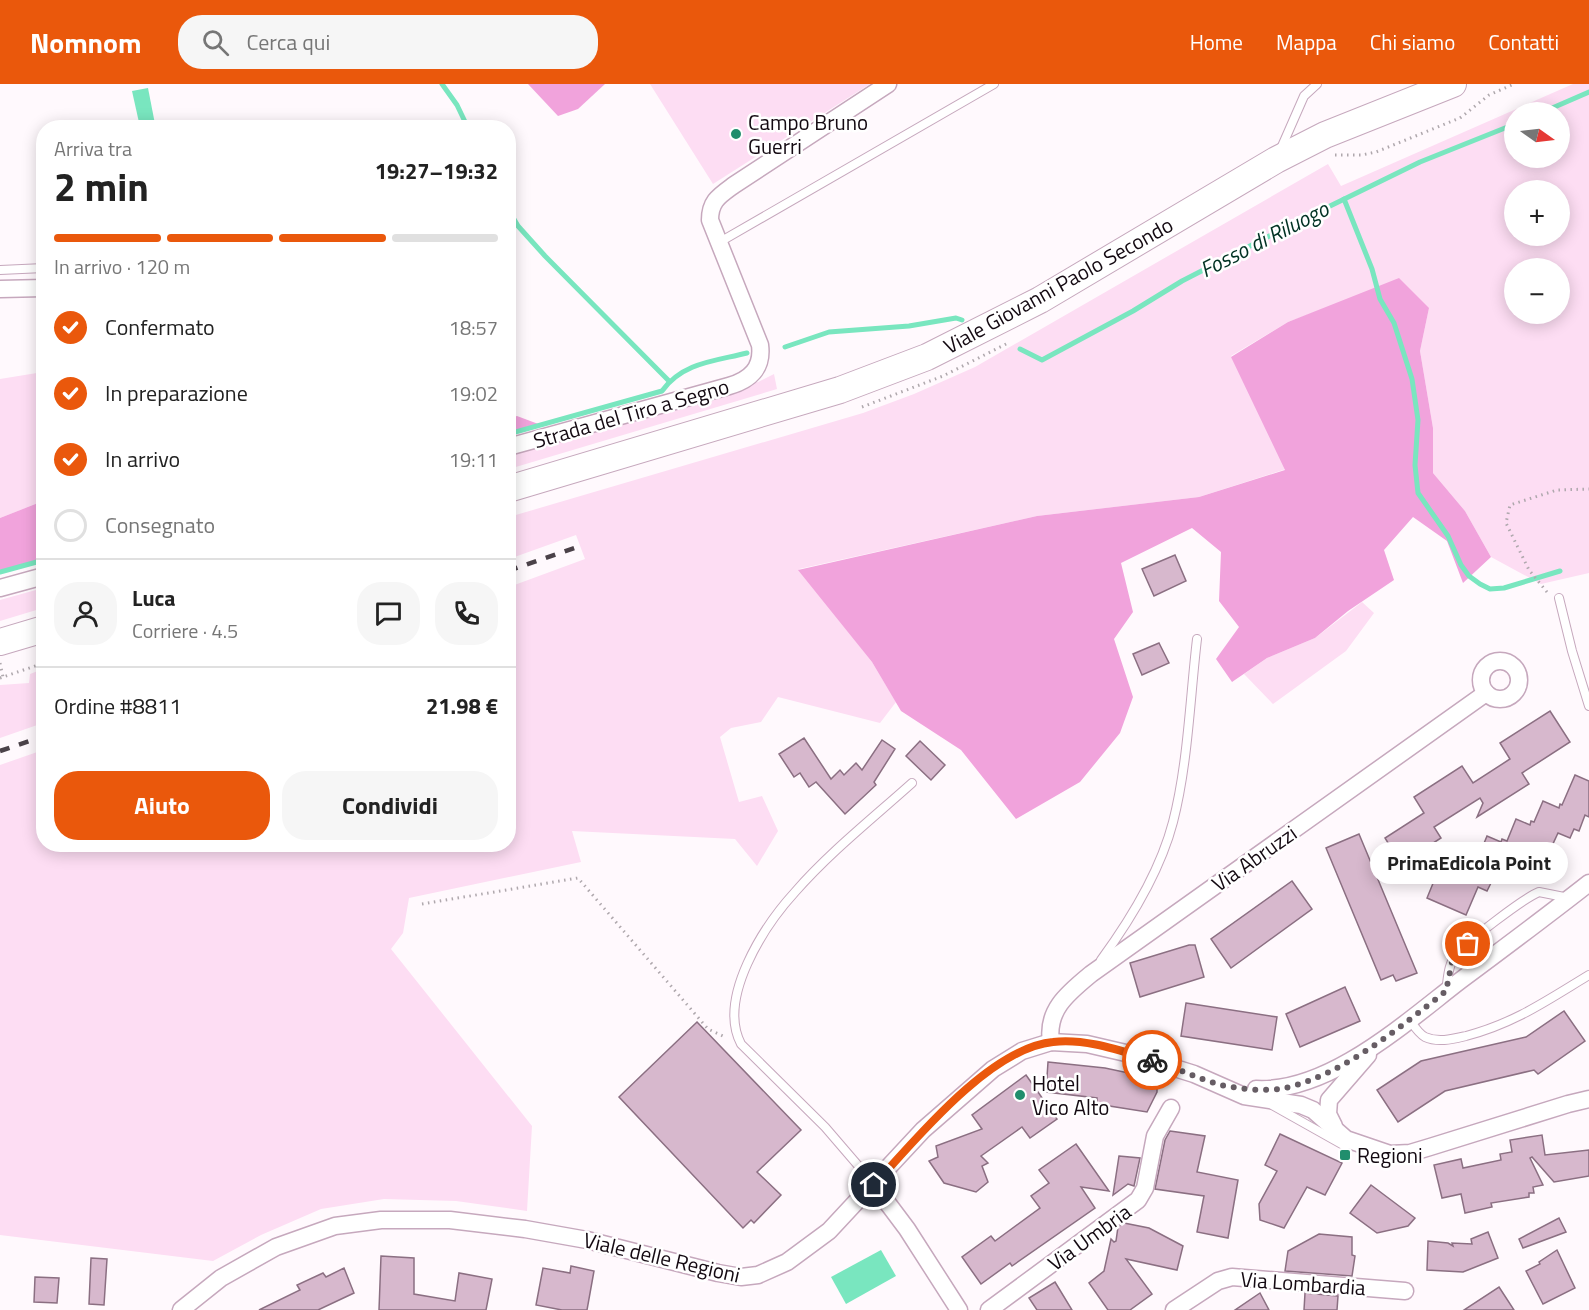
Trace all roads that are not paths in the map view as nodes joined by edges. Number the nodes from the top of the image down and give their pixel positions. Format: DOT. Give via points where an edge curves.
graph roads {
  1 [pos="888,84"];
  2 [pos="994,84"];
  3 [pos="1307,84"];
  4 [pos="1317,84"];
  5 [pos="1453,84"];
  6 [pos="1304,96"];
  7 [pos="1276,160"];
  8 [pos="718,243"];
  9 [pos="36,268"];
  10 [pos="0,270"];
  11 [pos="36,288"];
  12 [pos="0,289"];
  13 [pos="516,445"];
  14 [pos="516,487"];
  15 [pos="36,578"];
  16 [pos="0,588"];
  17 [pos="1559,598"];
  18 [pos="36,631"];
  19 [pos="1197,639"];
  20 [pos="0,642"];
  21 [pos="1486,693"];
  22 [pos="1589,706"];
  23 [pos="912,783"];
  24 [pos="1589,883"];
  25 [pos="1570,898"];
  26 [pos="1091,975"];
  27 [pos="1589,975"];
  28 [pos="1446,991"];
  29 [pos="1410,1020"];
  30 [pos="1051,1042"];
  31 [pos="1377,1045"];
  32 [pos="1220,1084"];
  33 [pos="1589,1099"];
  34 [pos="1264,1100"];
  35 [pos="1171,1108"];
  36 [pos="1336,1130"];
  37 [pos="1382,1151"];
  38 [pos="874,1185"];
  39 [pos="1405,1291"];
  40 [pos="181,1310"];
  41 [pos="959,1310"];
  42 [pos="988,1310"];
  43 [pos="1174,1310"];
  1 -- 8 [label="street, Strada del Tiro a Segno" via="716,197 710,220"];
  2 -- 8 [label="lane"];
  3 -- 6 [label="lane"];
  4 -- 6 [label="lane"];
  5 -- 7 [label="main road, Viale Giovanni Paolo Secondo" via="1325,135"];
  6 -- 7 [label="lane"];
  7 -- 14 [label="main road, Viale Giovanni Paolo Secondo" via="1040,300 927,357 840,390"];
  8 -- 13 [label="street, Strada del Tiro a Segno" via="760,345 760,360 752,375 729,386"];
  9 -- 10 [label="lane"];
  11 -- 12 [label="street"];
  15 -- 16 [label="street"];
  17 -- 22 [label="lane"];
  18 -- 20 [label="main road"];
  19 -- 26 [label="lane" via="1170,834 1131,917"];
  21 -- 26 [label="street, Via Abruzzi"];
  23 -- 38 [label="lane" via="816,871 780,910 736,994 733,1021 741,1044 825,1127"];
  24 -- 25 [label="street"];
  25 -- 28 [label="street"];
  25 -- 28 [label="lane" via="1539,892 1523,902 1456,955"];
  26 -- 30 [label="street, Via Abruzzi" via="1056,1009 1049,1025"];
  27 -- 29 [label="lane" via="1523,1016 1468,1035 1433,1039 1421,1034"];
  28 -- 29 [label="street"];
  29 -- 31 [label="street"];
  30 -- 32 [label="street, Viale delle Regioni" via="1081,1043 1130,1054"];
  30 -- 38 [label="street, Viale delle Regioni" via="1016,1054 972,1086 923,1130"];
  31 -- 32 [label="street" via="1291,1086 1258,1089"];
  31 -- 36 [label="street" via="1329,1100 1328,1114"];
  32 -- 34 [label="street, Viale delle Regioni" via="1244,1096"];
  33 -- 37 [label="street, Viale delle Regioni" via="1417,1151"];
  34 -- 36 [label="street, Viale delle Regioni" via="1305,1106"];
  34 -- 37 [label="lane" via="1347,1147"];
  35 -- 42 [label="street, Via Umbria" via="1155,1136 1145,1188 1138,1200"];
  36 -- 37 [label="street, Viale delle Regioni" via="1350,1141"];
  38 -- 40 [label="street, Viale delle Regioni" via="813,1244 779,1268 752,1277 718,1273 587,1240 525,1229 450,1220 381,1220 335,1226 282,1244 221,1278"];
  38 -- 41 [label="street"];
  39 -- 43 [label="street, Via Lombardia" via="1232,1277 1218,1281"];
}
